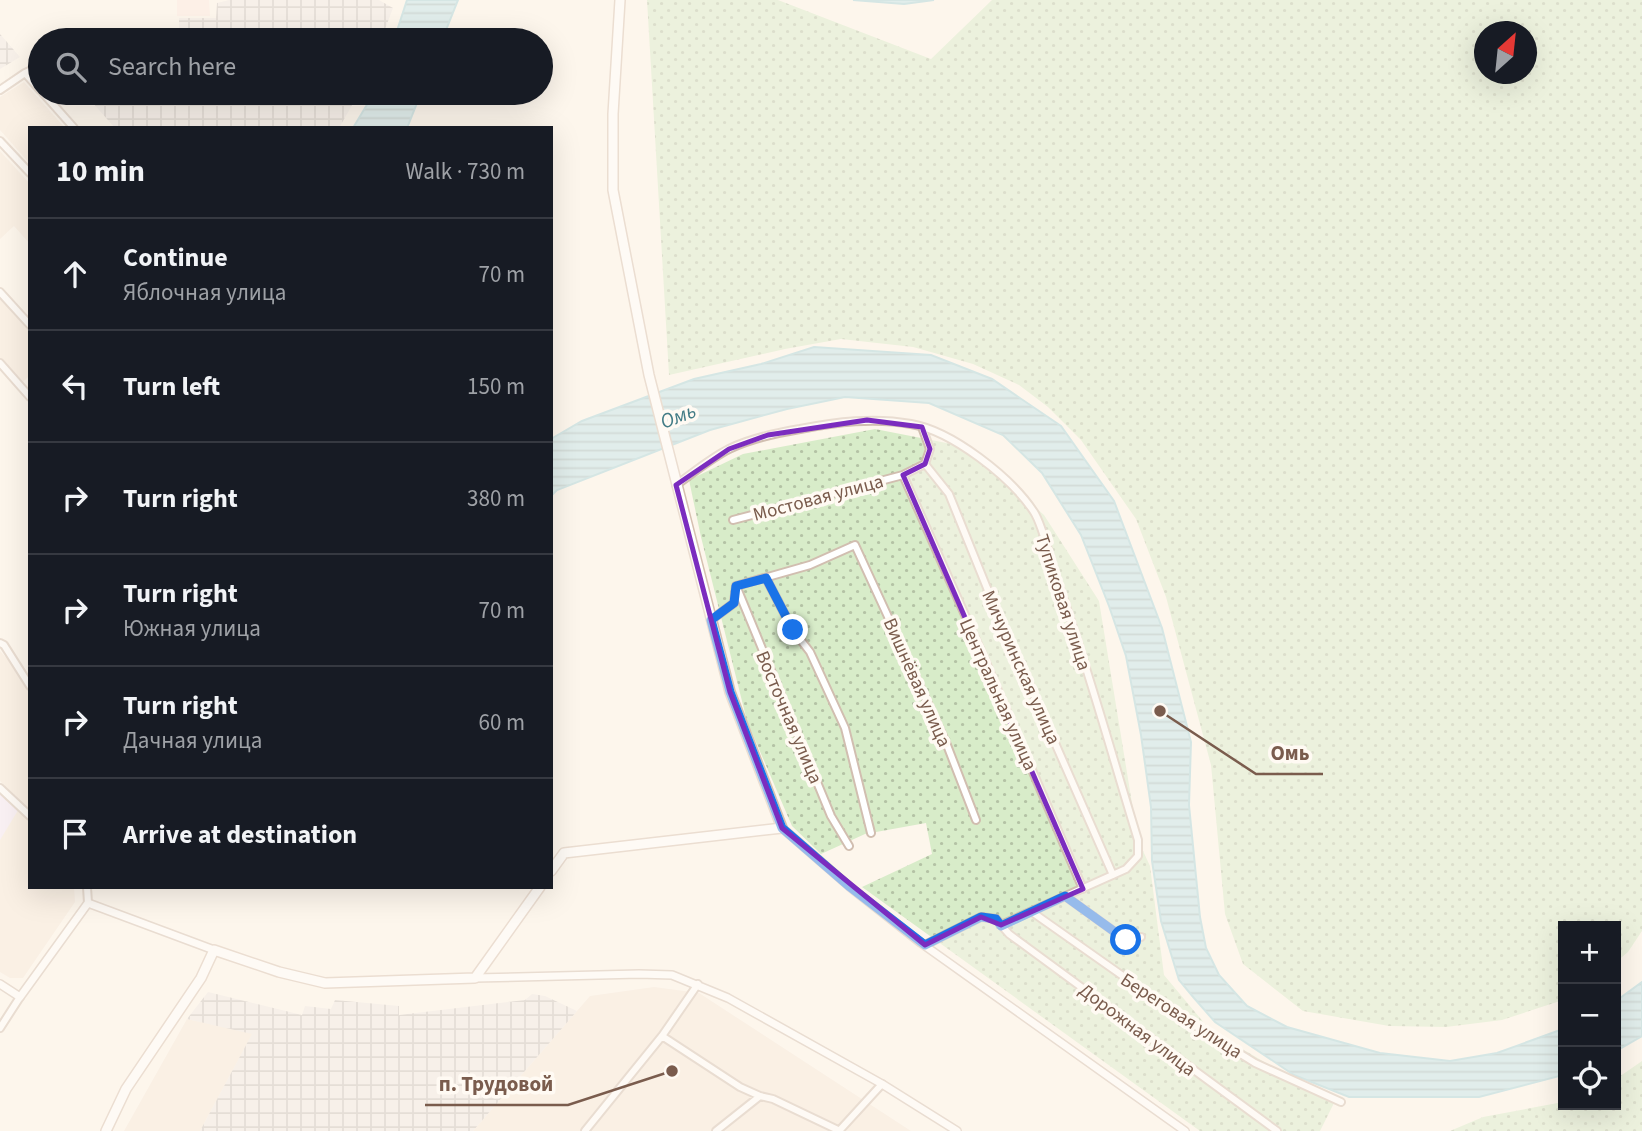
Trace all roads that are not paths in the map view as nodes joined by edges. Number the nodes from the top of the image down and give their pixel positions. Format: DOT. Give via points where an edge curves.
graph roads {
  1 [pos="621,0"];
  2 [pos="28,72"];
  3 [pos="25,73"];
  4 [pos="28,76"];
  5 [pos="0,90"];
  6 [pos="54,105"];
  7 [pos="72,126"];
  8 [pos="0,141"];
  9 [pos="28,171"];
  10 [pos="0,292"];
  11 [pos="28,323"];
  12 [pos="0,363"];
  13 [pos="28,395"];
  14 [pos="922,427"];
  15 [pos="925,464"];
  16 [pos="902,475"];
  17 [pos="676,482"];
  18 [pos="733,520"];
  19 [pos="766,578"];
  20 [pos="736,586"];
  21 [pos="711,620"];
  22 [pos="0,643"];
  23 [pos="28,683"];
  24 [pos="0,788"];
  25 [pos="28,814"];
  26 [pos="976,820"];
  27 [pos="782,828"];
  28 [pos="871,833"];
  29 [pos="849,846"];
  30 [pos="553,868"];
  31 [pos="1113,875"];
  32 [pos="87,889"];
  33 [pos="539,889"];
  34 [pos="1083,889"];
  35 [pos="1065,896"];
  36 [pos="88,903"];
  37 [pos="1032,912"];
  38 [pos="1001,926"];
  39 [pos="1141,937"];
  40 [pos="925,945"];
  41 [pos="214,950"];
  42 [pos="475,978"];
  43 [pos="0,984"];
  44 [pos="698,984"];
  45 [pos="20,997"];
  46 [pos="0,1028"];
  47 [pos="662,1036"];
  48 [pos="882,1084"];
  49 [pos="760,1097"];
  50 [pos="1341,1102"];
  51 [pos="106,1131"];
  52 [pos="585,1131"];
  53 [pos="716,1131"];
  54 [pos="839,1131"];
  55 [pos="957,1131"];
  56 [pos="1185,1131"];
  57 [pos="1277,1131"];
  1 -- 17 [label="main road" via="613,190 649,375"];
  2 -- 3 [label="street"];
  3 -- 4 [label="street"];
  3 -- 5 [label="street"];
  6 -- 7 [label="street"];
  8 -- 9 [label="street"];
  10 -- 11 [label="street"];
  12 -- 13 [label="street"];
  14 -- 15 [label="street" via="930,449"];
  14 -- 17 [label="street, Тупиковая улица" via="867,420 768,435 729,449"];
  14 -- 31 [label="street, Тупиковая улица" via="983,461 1035,513 1138,840 1138,856"];
  15 -- 16 [label="street, Мостовая улица"];
  15 -- 31 [label="street, Мичуринская улица" via="949,494"];
  16 -- 18 [label="street, Мостовая улица"];
  16 -- 34 [label="street, Центральная улица"];
  17 -- 21 [label="main road"];
  19 -- 20 [label="street"];
  19 -- 26 [label="street, Вишнёвая улица" via="855,545 947,745"];
  19 -- 28 [label="street" via="810,652 845,728"];
  20 -- 21 [label="street" via="734,603"];
  20 -- 29 [label="street, Восточная улица" via="831,817"];
  21 -- 27 [label="main road" via="730,692"];
  22 -- 23 [label="street"];
  24 -- 25 [label="street"];
  27 -- 30 [label="main road" via="564,853"];
  27 -- 40 [label="street"];
  31 -- 34 [label="street"];
  32 -- 36 [label="street"];
  33 -- 42 [label="main road"];
  34 -- 35 [label="street"];
  35 -- 37 [label="street"];
  35 -- 39 [label="street" via="1126,940"];
  36 -- 41 [label="street"];
  36 -- 45 [label="street"];
  37 -- 38 [label="street"];
  37 -- 50 [label="street, Береговая улица" via="1255,1063"];
  38 -- 40 [label="street" via="996,919 981,917"];
  38 -- 57 [label="street, Дорожная улица"];
  40 -- 56 [label="street"];
  41 -- 42 [label="main road" via="325,984"];
  41 -- 51 [label="main road" via="201,978 126,1089"];
  42 -- 44 [label="street" via="639,974 672,975"];
  43 -- 45 [label="street"];
  44 -- 47 [label="street"];
  44 -- 48 [label="street"];
  45 -- 46 [label="street"];
  47 -- 49 [label="street"];
  47 -- 52 [label="street"];
  48 -- 54 [label="street"];
  48 -- 55 [label="street"];
  49 -- 53 [label="street"];
  49 -- 54 [label="street"];
}
